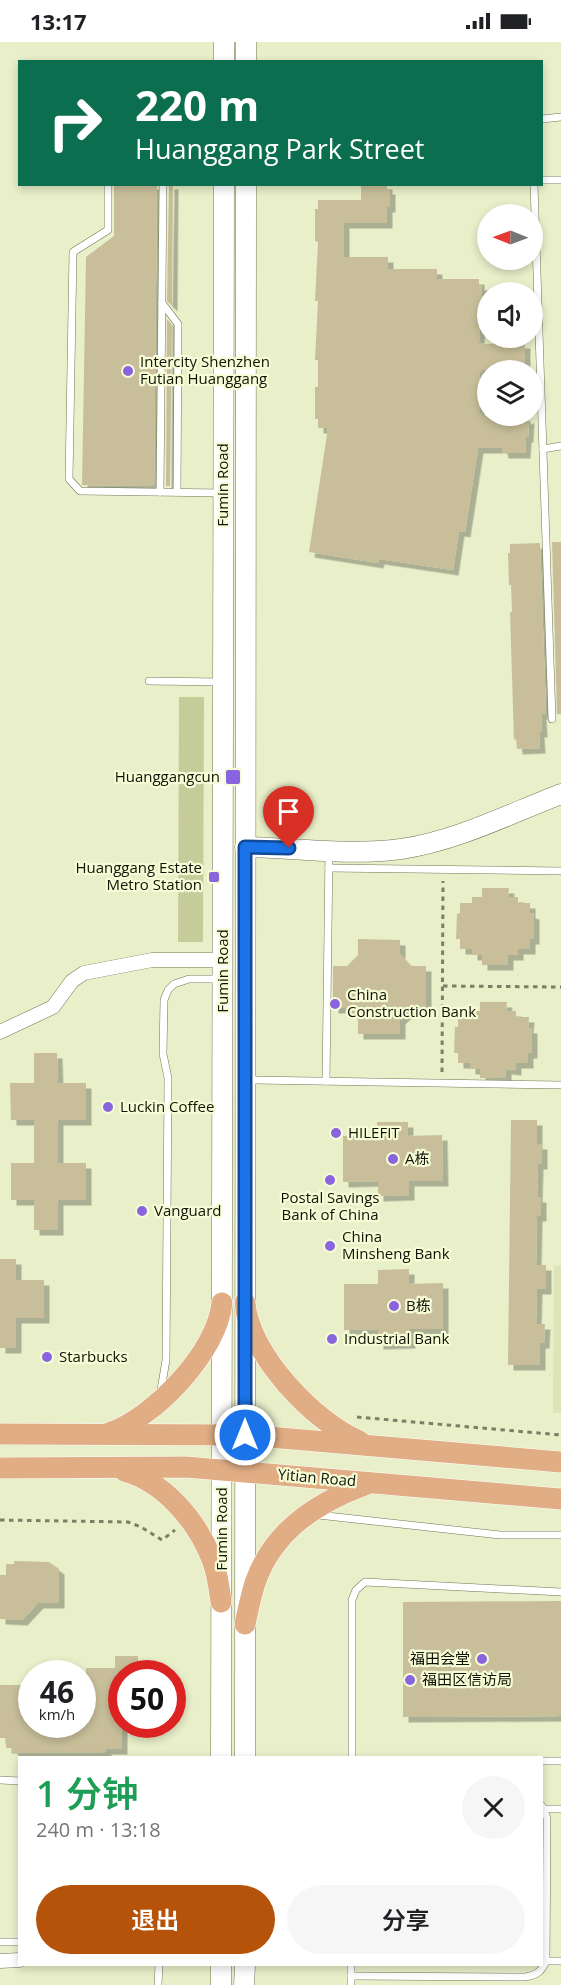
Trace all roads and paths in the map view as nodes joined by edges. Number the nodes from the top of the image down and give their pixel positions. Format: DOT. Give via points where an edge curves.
graph roads {
  1 [pos="224,42"];
  2 [pos="246,42"];
  3 [pos="224,60"];
  4 [pos="246,60"];
  5 [pos="561,117"];
  6 [pos="543,119"];
  7 [pos="543,180"];
  8 [pos="561,180"];
  9 [pos="108,186"];
  10 [pos="163,186"];
  11 [pos="224,186"];
  12 [pos="246,186"];
  13 [pos="534,186"];
  14 [pos="162,303"];
  15 [pos="561,446"];
  16 [pos="543,449"];
  17 [pos="160,492"];
  18 [pos="177,492"];
  19 [pos="223,492"];
  20 [pos="148,681"];
  21 [pos="223,682"];
  22 [pos="552,719"];
  23 [pos="561,794"];
  24 [pos="245,847"];
  25 [pos="329,859"];
  26 [pos="442,870"];
  27 [pos="561,871"];
  28 [pos="223,969"];
  29 [pos="442,986"];
  30 [pos="561,987"];
  31 [pos="0,1032"];
  32 [pos="245,1080"];
  33 [pos="326,1081"];
  34 [pos="442,1083"];
  35 [pos="561,1085"];
  36 [pos="222,1303"];
  37 [pos="245,1304"];
  38 [pos="154,1404"];
  39 [pos="350,1416"];
  40 [pos="0,1434"];
  41 [pos="103,1434"];
  42 [pos="222,1434"];
  43 [pos="245,1435"];
  44 [pos="561,1435"];
  45 [pos="380,1446"];
  46 [pos="561,1462"];
  47 [pos="109,1467"];
  48 [pos="0,1468"];
  49 [pos="222,1470"];
  50 [pos="245,1472"];
  51 [pos="370,1483"];
  52 [pos="561,1499"];
  53 [pos="307,1514"];
  54 [pos="187,1516"];
  55 [pos="0,1520"];
  56 [pos="561,1535"];
  57 [pos="561,1592"];
  58 [pos="221,1602"];
  59 [pos="245,1623"];
  60 [pos="221,1756"];
  61 [pos="245,1756"];
  62 [pos="352,1756"];
  63 [pos="543,1761"];
  64 [pos="561,1761"];
  65 [pos="0,1780"];
  66 [pos="18,1780"];
  67 [pos="543,1808"];
  68 [pos="561,1809"];
  69 [pos="0,1942"];
  70 [pos="18,1942"];
  71 [pos="0,1960"];
  72 [pos="18,1960"];
  73 [pos="546,1961"];
  74 [pos="561,1961"];
  75 [pos="159,1966"];
  76 [pos="221,1966"];
  77 [pos="244,1966"];
  78 [pos="351,1966"];
  79 [pos="351,1976"];
  80 [pos="158,1985"];
  81 [pos="221,1985"];
  82 [pos="244,1985"];
  83 [pos="351,1985"];
  1 -- 3 [label="main road"];
  2 -- 4 [label="main road"];
  5 -- 6 [label="lane"];
  7 -- 8 [label="lane"];
  9 -- 17 [label="lane" via="108,230 73,252 69,479 80,491"];
  10 -- 14 [label="lane"];
  11 -- 19 [label="main road, Fumin Road"];
  12 -- 24 [label="main road, Fumin Road"];
  13 -- 16 [label="lane"];
  14 -- 17 [label="lane"];
  14 -- 18 [label="lane" via="178,324"];
  15 -- 16 [label="lane"];
  16 -- 22 [label="lane"];
  17 -- 18 [label="lane"];
  18 -- 19 [label="lane"];
  19 -- 21 [label="main road, Fumin Road"];
  20 -- 21 [label="lane"];
  21 -- 28 [label="main road, Fumin Road"];
  23 -- 25 [label="main road" via="422,844"];
  24 -- 25 [label="main road"];
  24 -- 32 [label="main road, Fumin Road"];
  25 -- 26 [label="lane"];
  25 -- 33 [label="lane"];
  26 -- 27 [label="lane"];
  26 -- 29 [label="path"];
  28 -- 31 [label="street" via="152,960 84,973 72,981 53,1007"];
  28 -- 36 [label="main road, Fumin Road"];
  28 -- 38 [label="lane" via="181,981 168,990 164,1000 163,1054 168,1078 166,1360 162,1387"];
  29 -- 30 [label="path"];
  29 -- 34 [label="path"];
  32 -- 33 [label="lane"];
  32 -- 37 [label="main road, Fumin Road"];
  33 -- 34 [label="lane"];
  34 -- 35 [label="lane"];
  36 -- 38 [label="main road" via="218,1324 202,1355"];
  36 -- 42 [label="main road, Fumin Road"];
  37 -- 43 [label="main road, Fumin Road"];
  37 -- 45 [label="main road" via="259,1345 301,1400 342,1433"];
  38 -- 41 [label="main road" via="123,1426"];
  39 -- 44 [label="path"];
  40 -- 41 [label="main road"];
  41 -- 42 [label="main road"];
  42 -- 43 [label="main road"];
  42 -- 49 [label="main road, Fumin Road"];
  43 -- 45 [label="main road"];
  43 -- 50 [label="main road, Fumin Road"];
  45 -- 46 [label="main road"];
  47 -- 48 [label="main road, Yitian Road"];
  47 -- 49 [label="main road, Yitian Road"];
  47 -- 54 [label="main road" via="148,1481"];
  49 -- 50 [label="main road, Yitian Road"];
  49 -- 58 [label="main road, Fumin Road"];
  50 -- 51 [label="main road, Yitian Road"];
  50 -- 59 [label="main road, Fumin Road"];
  51 -- 52 [label="main road, Yitian Road"];
  51 -- 53 [label="main road" via="338,1495"];
  53 -- 56 [label="lane" via="500,1535"];
  53 -- 59 [label="main road" via="271,1552 256,1582"];
  54 -- 55 [label="path" via="162,1540 128,1522"];
  54 -- 58 [label="main road" via="211,1557"];
  57 -- 62 [label="lane" via="365,1582 352,1600"];
  58 -- 60 [label="main road, Fumin Road"];
  59 -- 61 [label="main road, Fumin Road"];
  63 -- 64 [label="lane"];
  65 -- 66 [label="lane"];
  67 -- 68 [label="lane"];
  67 -- 73 [label="lane" via="547,1818"];
  69 -- 70 [label="lane"];
  71 -- 72 [label="street"];
  73 -- 74 [label="lane"];
  73 -- 79 [label="lane" via="542,1971 525,1977"];
  75 -- 80 [label="lane"];
  76 -- 81 [label="main road"];
  77 -- 82 [label="main road"];
  78 -- 79 [label="lane"];
  79 -- 83 [label="lane"];
}
